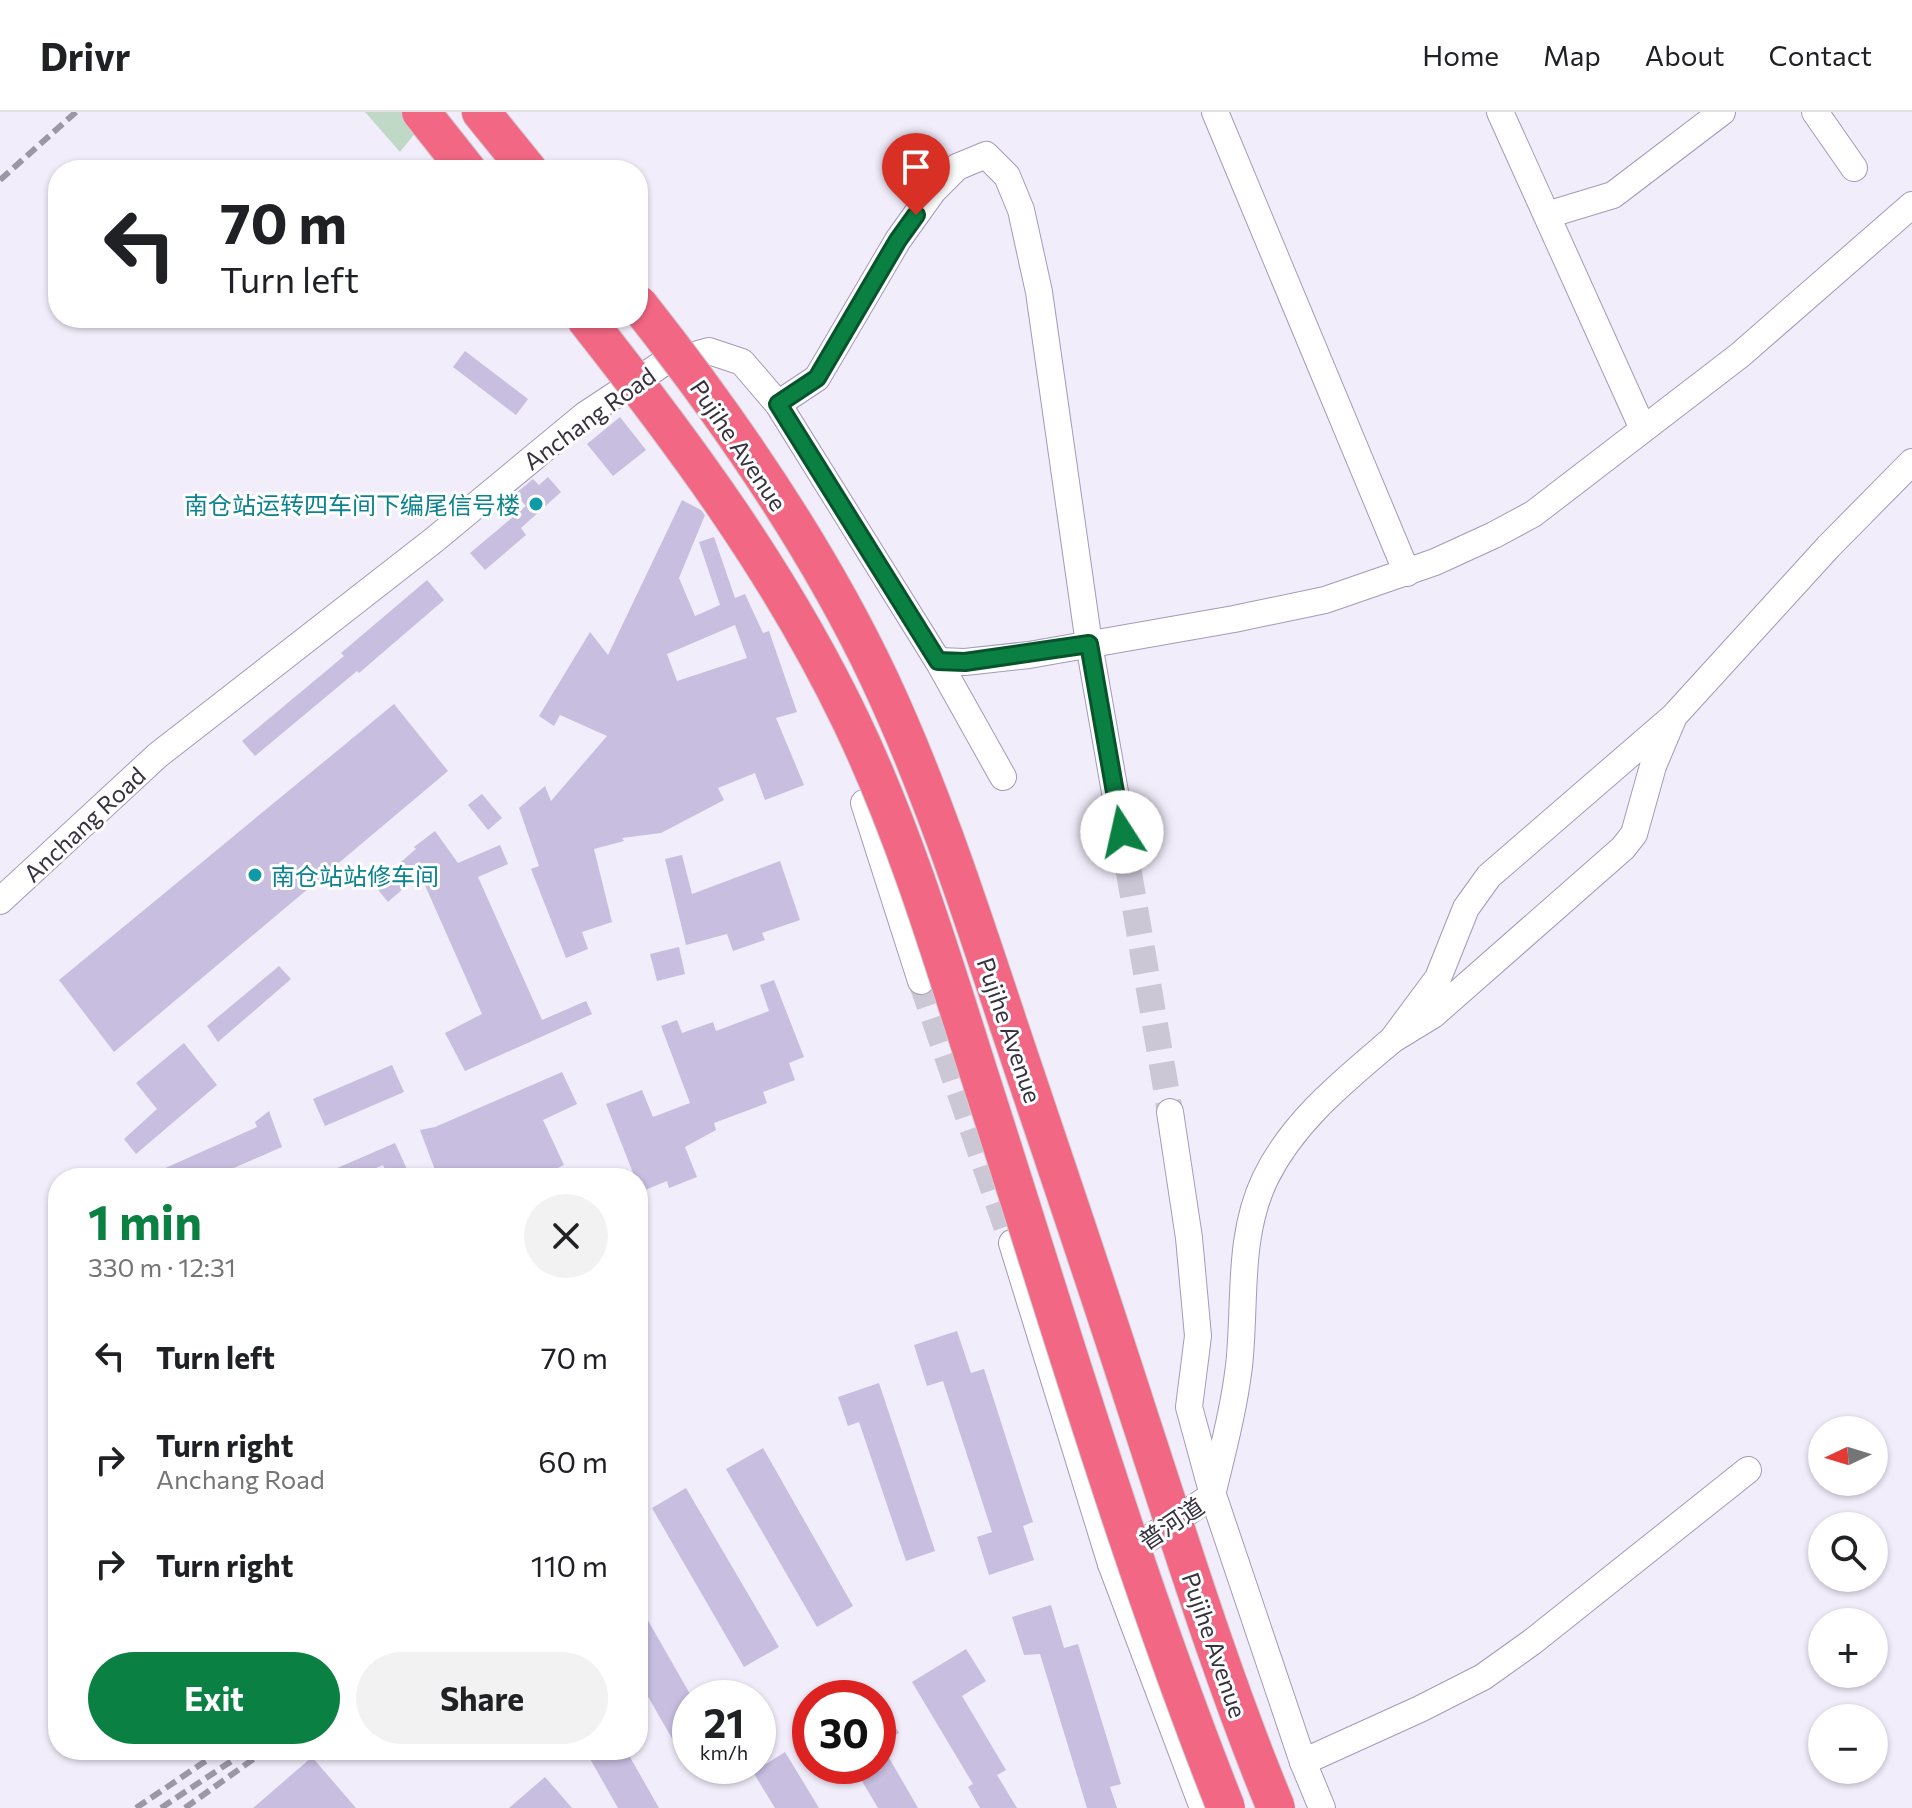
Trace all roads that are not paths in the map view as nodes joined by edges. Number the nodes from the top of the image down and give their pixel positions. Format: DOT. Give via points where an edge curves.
graph roads {
  1 [pos="421,112"];
  2 [pos="481,112"];
  3 [pos="1215,112"];
  4 [pos="1500,112"];
  5 [pos="1722,112"];
  6 [pos="1815,112"];
  7 [pos="459,160"];
  8 [pos="520,160"];
  9 [pos="1854,168"];
  10 [pos="1912,205"];
  11 [pos="1547,215"];
  12 [pos="648,317"];
  13 [pos="593,328"];
  14 [pos="778,404"];
  15 [pos="1643,429"];
  16 [pos="1912,462"];
  17 [pos="1407,573"];
  18 [pos="1089,644"];
  19 [pos="938,661"];
  20 [pos="1674,716"];
  21 [pos="1003,777"];
  22 [pos="864,803"];
  23 [pos="1122,832"];
  24 [pos="0,901"];
  25 [pos="921,981"];
  26 [pos="1392,1040"];
  27 [pos="1170,1112"];
  28 [pos="1012,1243"];
  29 [pos="1189,1407"];
  30 [pos="1232,1412"];
  31 [pos="1748,1470"];
  32 [pos="1213,1495"];
  33 [pos="1111,1564"];
  34 [pos="1303,1762"];
  35 [pos="1203,1808"];
  36 [pos="1226,1808"];
  37 [pos="1276,1808"];
  38 [pos="1322,1808"];
  1 -- 7 [label="highway"];
  2 -- 8 [label="highway"];
  3 -- 17 [label="street"];
  4 -- 11 [label="street"];
  5 -- 11 [label="street" via="1613,195"];
  6 -- 9 [label="street"];
  10 -- 15 [label="street" via="1740,355"];
  11 -- 15 [label="street"];
  12 -- 37 [label="highway, Pujihe Avenue, bridge" via="747,454 835,595 880,680 935,810 1212,1640"];
  13 -- 36 [label="highway, Pujihe Avenue, bridge" via="753,544 829,677 876,776 942,959 1166,1651"];
  14 -- 18 [label="street" via="817,378 933,191 957,167 986,155 1007,176 1021,210 1039,292"];
  14 -- 19 [label="street, Anchang Road"];
  14 -- 24 [label="street, Anchang Road" via="742,362 709,351 662,364 585,415 158,755"];
  15 -- 17 [label="street" via="1533,514"];
  16 -- 20 [label="street"];
  17 -- 18 [label="street" via="1325,600"];
  18 -- 19 [label="street" via="965,662"];
  18 -- 23 [label="street"];
  19 -- 21 [label="street, Anchang Road"];
  20 -- 26 [label="street" via="1489,876 1466,908 1438,978"];
  20 -- 26 [label="street" via="1634,834 1623,848 1433,1015"];
  22 -- 25 [label="street"];
  26 -- 30 [label="street" via="1313,1111 1265,1179 1245,1244"];
  27 -- 29 [label="street" via="1198,1336"];
  28 -- 33 [label="street"];
  29 -- 30 [label="street" via="1218,1419"];
  29 -- 32 [label="street"];
  30 -- 32 [label="street"];
  31 -- 34 [label="street" via="1483,1677"];
  32 -- 33 [label="street, 普河道"];
  32 -- 34 [label="street, 普河道"];
  33 -- 35 [label="street"];
  34 -- 38 [label="street, 普河道"];
}
